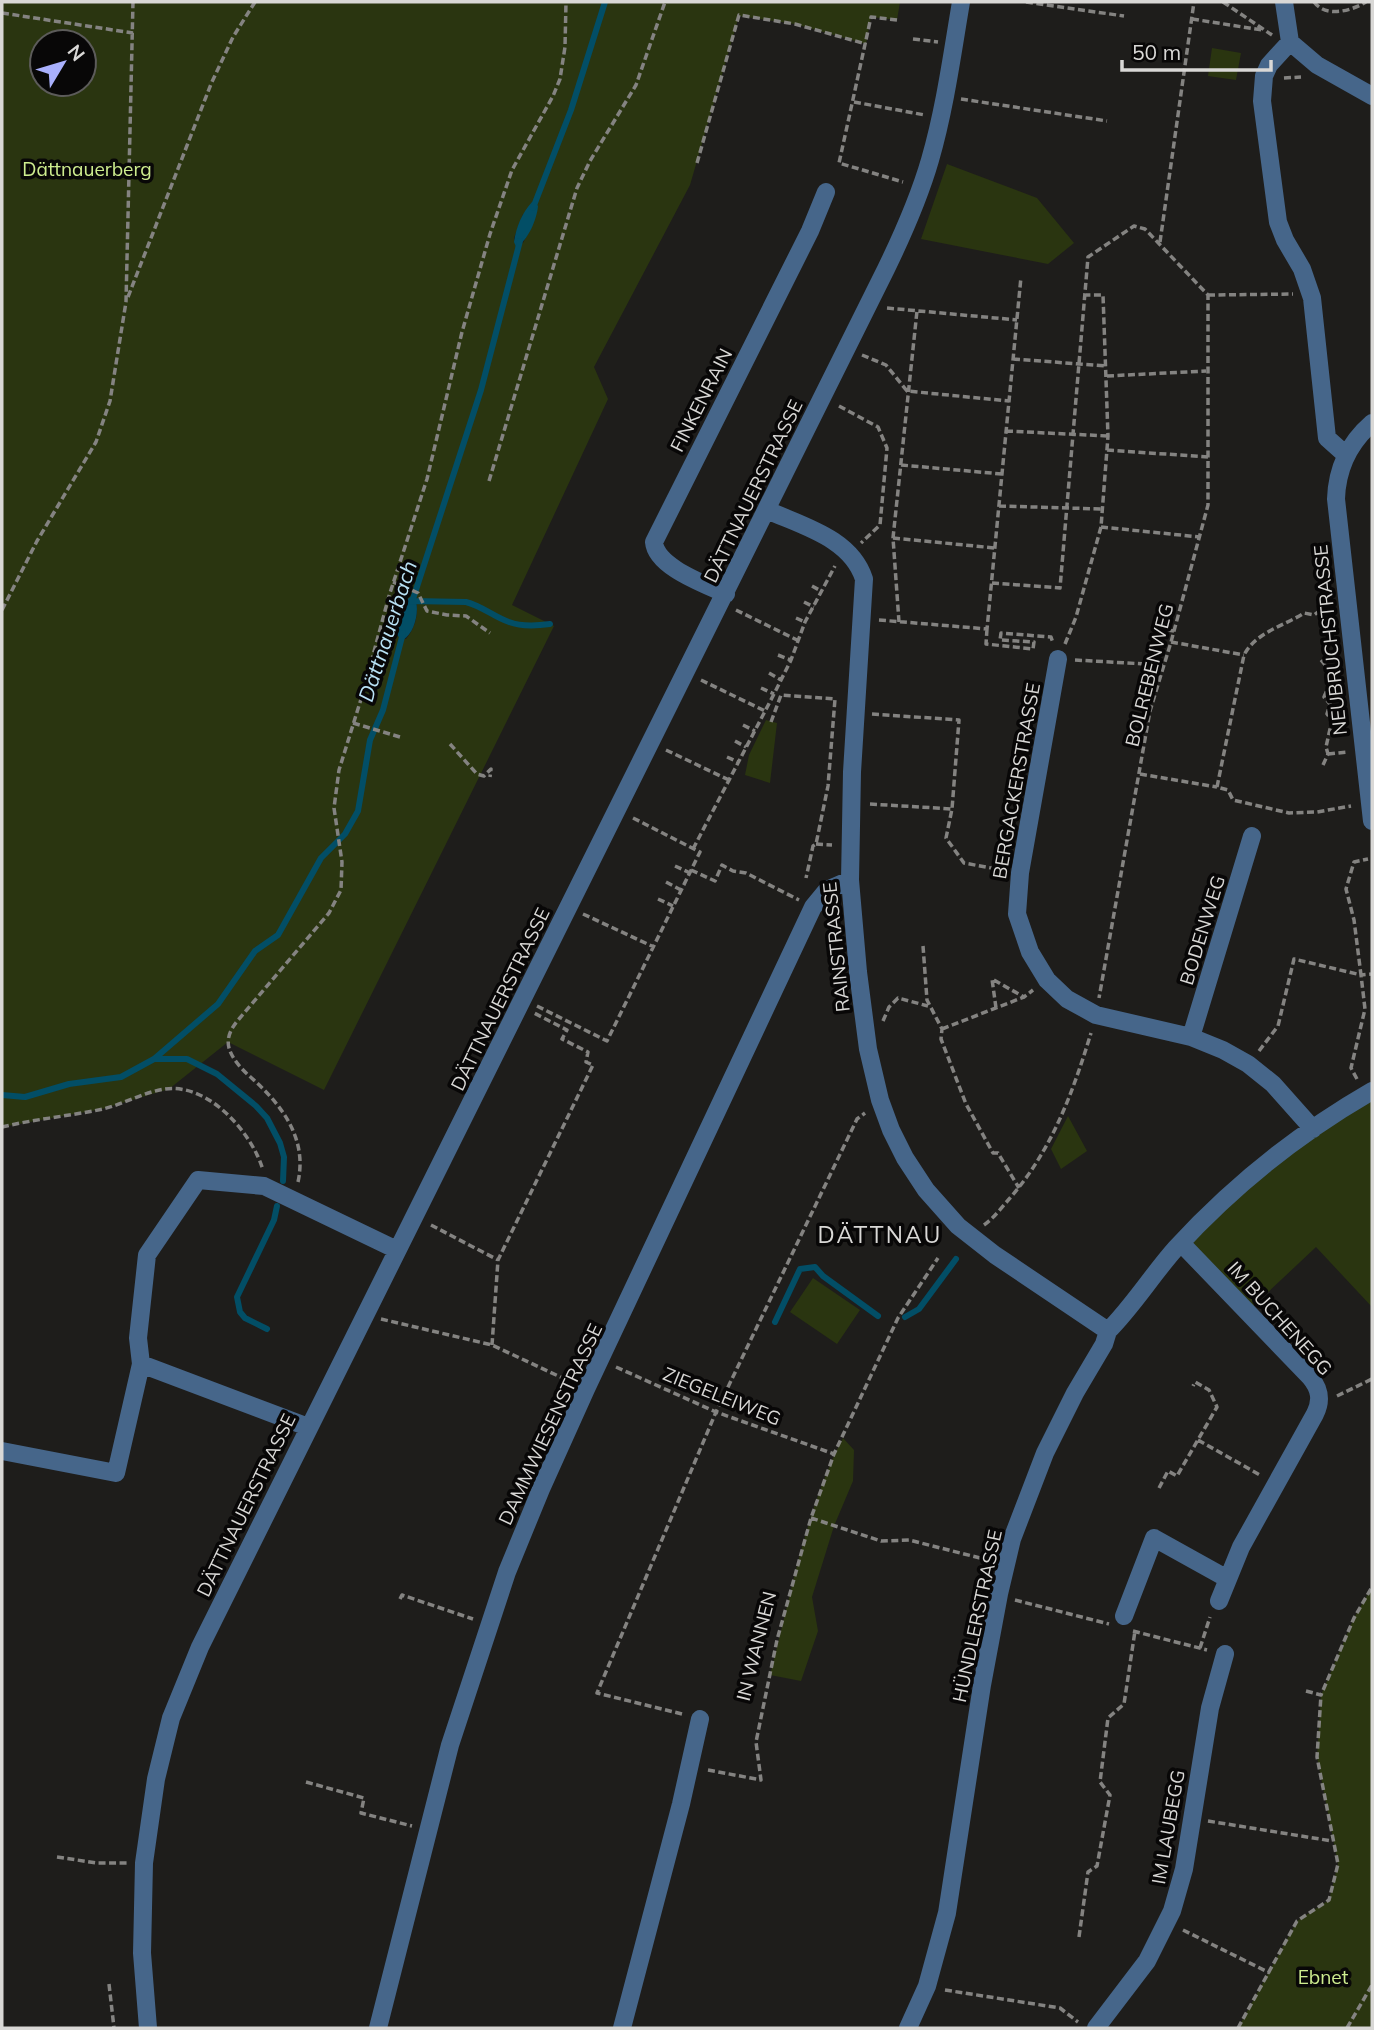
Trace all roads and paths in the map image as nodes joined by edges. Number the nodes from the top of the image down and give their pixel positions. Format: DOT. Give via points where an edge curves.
graph roads {
  1 [pos="133,2"];
  2 [pos="256,2"];
  3 [pos="566,2"];
  4 [pos="665,2"];
  5 [pos="961,2"];
  6 [pos="1026,2"];
  7 [pos="1194,2"];
  8 [pos="1223,2"];
  9 [pos="1284,2"];
  10 [pos="1314,2"];
  11 [pos="1366,2"];
  12 [pos="2,13"];
  13 [pos="1124,16"];
  14 [pos="1192,19"];
  15 [pos="897,20"];
  16 [pos="1263,30"];
  17 [pos="133,33"];
  18 [pos="1290,42"];
  19 [pos="866,44"];
  20 [pos="1372,96"];
  21 [pos="956,98"];
  22 [pos="853,102"];
  23 [pos="930,116"];
  24 [pos="1107,121"];
  25 [pos="697,163"];
  26 [pos="896,180"];
  27 [pos="826,192"];
  28 [pos="1160,243"];
  29 [pos="1021,277"];
  30 [pos="1086,295"];
  31 [pos="1208,295"];
  32 [pos="1312,298"];
  33 [pos="126,302"];
  34 [pos="880,307"];
  35 [pos="917,311"];
  36 [pos="1017,320"];
  37 [pos="858,354"];
  38 [pos="1013,359"];
  39 [pos="1080,363"];
  40 [pos="1107,366"];
  41 [pos="1207,371"];
  42 [pos="1107,376"];
  43 [pos="907,391"];
  44 [pos="1009,401"];
  45 [pos="833,403"];
  46 [pos="1372,423"];
  47 [pos="1006,431"];
  48 [pos="1074,434"];
  49 [pos="1108,436"];
  50 [pos="1107,450"];
  51 [pos="1346,455"];
  52 [pos="1208,457"];
  53 [pos="901,465"];
  54 [pos="1002,474"];
  55 [pos="489,481"];
  56 [pos="999,506"];
  57 [pos="1068,508"];
  58 [pos="1102,509"];
  59 [pos="767,510"];
  60 [pos="1101,527"];
  61 [pos="1200,537"];
  62 [pos="893,538"];
  63 [pos="859,544"];
  64 [pos="995,548"];
  65 [pos="838,559"];
  66 [pos="393,582"];
  67 [pos="992,583"];
  68 [pos="812,586"];
  69 [pos="821,591"];
  70 [pos="728,601"];
  71 [pos="804,602"];
  72 [pos="814,607"];
  73 [pos="2,610"];
  74 [pos="1332,610"];
  75 [pos="796,618"];
  76 [pos="876,620"];
  77 [pos="805,622"];
  78 [pos="899,622"];
  79 [pos="987,629"];
  80 [pos="1174,631"];
  81 [pos="489,633"];
  82 [pos="1160,633"];
  83 [pos="797,640"];
  84 [pos="1171,642"];
  85 [pos="778,655"];
  86 [pos="1244,656"];
  87 [pos="1058,659"];
  88 [pos="791,660"];
  89 [pos="1321,660"];
  90 [pos="1163,665"];
  91 [pos="687,673"];
  92 [pos="769,673"];
  93 [pos="781,680"];
  94 [pos="1344,680"];
  95 [pos="1331,681"];
  96 [pos="761,688"];
  97 [pos="774,694"];
  98 [pos="765,711"];
  99 [pos="868,714"];
  100 [pos="771,722"];
  101 [pos="353,723"];
  102 [pos="743,725"];
  103 [pos="755,731"];
  104 [pos="400,737"];
  105 [pos="735,741"];
  106 [pos="652,743"];
  107 [pos="450,744"];
  108 [pos="746,748"];
  109 [pos="1352,751"];
  110 [pos="1328,754"];
  111 [pos="727,757"];
  112 [pos="739,762"];
  113 [pos="1323,765"];
  114 [pos="1139,774"];
  115 [pos="491,778"];
  116 [pos="729,780"];
  117 [pos="1217,787"];
  118 [pos="710,798"];
  119 [pos="716,802"];
  120 [pos="872,804"];
  121 [pos="1359,805"];
  122 [pos="952,809"];
  123 [pos="618,810"];
  124 [pos="703,814"];
  125 [pos="709,817"];
  126 [pos="1372,821"];
  127 [pos="694,831"];
  128 [pos="700,833"];
  129 [pos="1252,836"];
  130 [pos="816,844"];
  131 [pos="839,844"];
  132 [pos="693,849"];
  133 [pos="1368,859"];
  134 [pos="675,866"];
  135 [pos="691,871"];
  136 [pos="1011,872"];
  137 [pos="806,878"];
  138 [pos="850,880"];
  139 [pos="666,882"];
  140 [pos="681,890"];
  141 [pos="657,899"];
  142 [pos="796,899"];
  143 [pos="673,906"];
  144 [pos="569,907"];
  145 [pos="923,946"];
  146 [pos="654,947"];
  147 [pos="1372,974"];
  148 [pos="1361,975"];
  149 [pos="1047,980"];
  150 [pos="1024,997"];
  151 [pos="536,1005"];
  152 [pos="930,1007"];
  153 [pos="996,1008"];
  154 [pos="532,1012"];
  155 [pos="1097,1015"];
  156 [pos="881,1026"];
  157 [pos="942,1029"];
  158 [pos="1191,1037"];
  159 [pos="1248,1064"];
  160 [pos="1366,1087"];
  161 [pos="880,1100"];
  162 [pos="2,1127"];
  163 [pos="1313,1129"];
  164 [pos="264,1186"];
  165 [pos="1019,1188"];
  166 [pos="293,1199"];
  167 [pos="426,1223"];
  168 [pos="980,1228"];
  169 [pos="1181,1243"];
  170 [pos="397,1250"];
  171 [pos="938,1258"];
  172 [pos="498,1260"];
  173 [pos="379,1318"];
  174 [pos="1108,1331"];
  175 [pos="492,1345"];
  176 [pos="601,1360"];
  177 [pos="141,1364"];
  178 [pos="1372,1379"];
  179 [pos="1193,1385"];
  180 [pos="586,1389"];
  181 [pos="1319,1404"];
  182 [pos="716,1412"];
  183 [pos="308,1427"];
  184 [pos="1198,1440"];
  185 [pos="2,1451"];
  186 [pos="834,1454"];
  187 [pos="1266,1479"];
  188 [pos="1159,1488"];
  189 [pos="811,1518"];
  190 [pos="1005,1565"];
  191 [pos="1226,1578"];
  192 [pos="1372,1587"];
  193 [pos="400,1599"];
  194 [pos="1219,1601"];
  195 [pos="1130,1624"];
  196 [pos="489,1625"];
  197 [pos="1200,1648"];
  198 [pos="1225,1654"];
  199 [pos="1306,1691"];
  200 [pos="1321,1695"];
  201 [pos="700,1719"];
  202 [pos="689,1766"];
  203 [pos="306,1783"];
  204 [pos="1203,1820"];
  205 [pos="427,1830"];
  206 [pos="1333,1841"];
  207 [pos="57,1857"];
  208 [pos="132,1863"];
  209 [pos="1178,1928"];
  210 [pos="1079,1937"];
  211 [pos="1269,1973"];
  212 [pos="109,1984"];
  213 [pos="1372,1985"];
  214 [pos="940,1990"];
  215 [pos="114,2028"];
  216 [pos="148,2028"];
  217 [pos="378,2028"];
  218 [pos="622,2028"];
  219 [pos="908,2028"];
  220 [pos="1086,2028"];
  221 [pos="1097,2028"];
  222 [pos="1238,2028"];
  223 [pos="1347,2028"];
  1 -- 17 [label="path"];
  2 -- 33 [label="path" via="211,84"];
  3 -- 66 [label="path" via="560,79 512,170 490,234 428,479"];
  4 -- 55 [label="path" via="636,85 577,188"];
  5 -- 59 [label="street, DÄTTNAUERSTRASSE" via="941,115 918,197"];
  6 -- 13 [label="path"];
  7 -- 14 [label="path"];
  8 -- 16 [label="path"];
  9 -- 18 [label="street"];
  10 -- 11 [label="path" via="1332,12"];
  12 -- 17 [label="path"];
  14 -- 16 [label="path"];
  14 -- 28 [label="path"];
  15 -- 19 [label="path" via="871,17"];
  16 -- 18 [label="path"];
  17 -- 33 [label="path"];
  18 -- 20 [label="street" via="1317,65"];
  18 -- 32 [label="street" via="1269,65 1262,101 1278,222 1306,276"];
  19 -- 22 [label="path"];
  19 -- 25 [label="path" via="795,24 740,15"];
  21 -- 24 [label="path"];
  22 -- 23 [label="path"];
  22 -- 26 [label="path" via="839,163"];
  27 -- 70 [label="street, FINKENRAIN" via="654,542 665,563"];
  28 -- 30 [label="path" via="1145,229 1134,226 1088,257"];
  28 -- 31 [label="path"];
  29 -- 36 [label="path"];
  30 -- 39 [label="path"];
  30 -- 40 [label="path" via="1103,295"];
  31 -- 32 [label="path" via="1299,294"];
  31 -- 41 [label="path, BOLREBENWEG"];
  32 -- 51 [label="street" via="1327,438"];
  33 -- 73 [label="path" via="114,385 102,429"];
  34 -- 35 [label="path"];
  35 -- 36 [label="path"];
  35 -- 43 [label="path"];
  36 -- 38 [label="path"];
  37 -- 43 [label="path" via="886,365"];
  38 -- 39 [label="path"];
  38 -- 44 [label="path"];
  39 -- 40 [label="path"];
  39 -- 48 [label="path"];
  40 -- 42 [label="path"];
  41 -- 42 [label="path"];
  41 -- 52 [label="path, BOLREBENWEG"];
  42 -- 49 [label="path"];
  43 -- 44 [label="path"];
  43 -- 53 [label="path"];
  44 -- 47 [label="path"];
  45 -- 63 [label="path" via="878,427 887,448 880,525"];
  46 -- 51 [label="street, NEUBRUCHSTRASSE"];
  47 -- 48 [label="path"];
  47 -- 54 [label="path"];
  48 -- 49 [label="path"];
  48 -- 57 [label="path"];
  49 -- 50 [label="path"];
  50 -- 52 [label="path"];
  50 -- 58 [label="path"];
  51 -- 126 [label="street, NEUBRUCHSTRASSE" via="1336,488 1337,511"];
  52 -- 61 [label="path, BOLREBENWEG" via="1208,505"];
  53 -- 54 [label="path"];
  53 -- 62 [label="path"];
  54 -- 56 [label="path"];
  56 -- 57 [label="path"];
  56 -- 64 [label="path"];
  57 -- 58 [label="path"];
  57 -- 67 [label="path" via="1060,588"];
  58 -- 60 [label="path"];
  59 -- 70 [label="street, DÄTTNAUERSTRASSE"];
  59 -- 138 [label="street, RAINSTRASSE" via="838,544 855,560 864,579"];
  60 -- 61 [label="path"];
  60 -- 87 [label="path" via="1076,617"];
  61 -- 80 [label="path, BOLREBENWEG"];
  62 -- 64 [label="path"];
  62 -- 78 [label="path"];
  64 -- 67 [label="path"];
  65 -- 69 [label="path"];
  66 -- 81 [label="path" via="418,593 427,611 466,615"];
  66 -- 101 [label="path"];
  67 -- 79 [label="path"];
  68 -- 69 [label="path"];
  69 -- 72 [label="path"];
  70 -- 83 [label="path"];
  70 -- 91 [label="street, DÄTTNAUERSTRASSE"];
  71 -- 72 [label="path"];
  72 -- 77 [label="path"];
  74 -- 86 [label="path" via="1304,613 1281,624 1248,647"];
  75 -- 77 [label="path"];
  76 -- 78 [label="path"];
  77 -- 83 [label="path"];
  78 -- 79 [label="path"];
  79 -- 87 [label="path" via="986,644 1033,649 1034,642 1000,640 1000,633 1051,637"];
  80 -- 82 [label="path" via="1167,630 1163,645 1159,644"];
  80 -- 84 [label="path, BOLREBENWEG"];
  83 -- 88 [label="path"];
  84 -- 86 [label="path"];
  84 -- 90 [label="path, BOLREBENWEG"];
  85 -- 88 [label="path"];
  86 -- 117 [label="path"];
  87 -- 90 [label="path"];
  87 -- 149 [label="street, BERGACKERSTRASSE" via="1020,873 1017,914 1030,952"];
  88 -- 93 [label="path"];
  89 -- 95 [label="path"];
  90 -- 114 [label="path, BOLREBENWEG"];
  91 -- 98 [label="path"];
  91 -- 106 [label="street, DÄTTNAUERSTRASSE"];
  92 -- 93 [label="path"];
  93 -- 97 [label="path"];
  94 -- 95 [label="path"];
  95 -- 110 [label="path" via="1324,697 1332,720"];
  96 -- 97 [label="path"];
  97 -- 98 [label="path"];
  98 -- 103 [label="path"];
  99 -- 122 [label="path" via="959,720"];
  100 -- 130 [label="path" via="781,695 835,699 828,786"];
  101 -- 104 [label="path"];
  101 -- 166 [label="path" via="334,796 342,869 338,897 239,1018 228,1041 234,1059 292,1127 300,1158"];
  102 -- 103 [label="path"];
  103 -- 108 [label="path"];
  105 -- 108 [label="path"];
  106 -- 116 [label="path"];
  106 -- 123 [label="street, DÄTTNAUERSTRASSE"];
  107 -- 115 [label="path" via="477,774 484,776 491,769"];
  108 -- 112 [label="path"];
  109 -- 110 [label="path"];
  110 -- 113 [label="path"];
  111 -- 112 [label="path"];
  112 -- 116 [label="path"];
  114 -- 117 [label="path"];
  114 -- 155 [label="path, BOLREBENWEG"];
  116 -- 119 [label="path"];
  117 -- 121 [label="path" via="1228,790 1233,800 1298,813"];
  118 -- 119 [label="path"];
  119 -- 125 [label="path"];
  120 -- 122 [label="path"];
  122 -- 136 [label="path" via="946,838 964,863"];
  123 -- 132 [label="path"];
  123 -- 144 [label="street, DÄTTNAUERSTRASSE"];
  124 -- 125 [label="path"];
  125 -- 128 [label="path"];
  127 -- 128 [label="path"];
  128 -- 132 [label="path"];
  129 -- 158 [label="street, BODENWEG"];
  130 -- 131 [label="path"];
  130 -- 137 [label="path"];
  132 -- 135 [label="path" via="700,852"];
  133 -- 148 [label="path" via="1354,862 1346,889"];
  134 -- 135 [label="path"];
  135 -- 140 [label="path"];
  135 -- 142 [label="path" via="715,881 722,866"];
  138 -- 161 [label="street, RAINSTRASSE" via="868,1049"];
  138 -- 176 [label="street, DAMMWIESENSTRASSE" via="827,890 813,907"];
  139 -- 140 [label="path"];
  140 -- 143 [label="path"];
  141 -- 143 [label="path"];
  143 -- 146 [label="path"];
  144 -- 146 [label="path"];
  144 -- 170 [label="street, DÄTTNAUERSTRASSE"];
  145 -- 152 [label="path"];
  146 -- 151 [label="path" via="607,1041"];
  147 -- 148 [label="path"];
  148 -- 159 [label="path" via="1294,959 1278,1026"];
  148 -- 160 [label="path" via="1365,1009 1351,1068"];
  149 -- 150 [label="path"];
  149 -- 155 [label="street, BERGACKERSTRASSE" via="1067,999"];
  150 -- 153 [label="path"];
  150 -- 153 [label="path" via="992,979"];
  152 -- 156 [label="path" via="898,998"];
  152 -- 157 [label="path"];
  153 -- 157 [label="path"];
  154 -- 172 [label="path" via="567,1030 562,1039 588,1052 586,1062 593,1065"];
  155 -- 158 [label="street, BERGACKERSTRASSE"];
  155 -- 165 [label="path, BOLREBENWEG" via="1051,1139"];
  157 -- 165 [label="path" via="941,1039 965,1104"];
  158 -- 159 [label="street, BERGACKERSTRASSE"];
  159 -- 163 [label="street, BERGACKERSTRASSE" via="1273,1084"];
  160 -- 163 [label="street, HÜNDLERSTRASSE"];
  161 -- 174 [label="street, RAINSTRASSE" via="905,1158 953,1221"];
  161 -- 182 [label="path" via="857,1119"];
  162 -- 164 [label="path" via="111,1107 162,1090 183,1090 208,1100 241,1128 257,1153"];
  163 -- 169 [label="street, HÜNDLERSTRASSE" via="1241,1185"];
  164 -- 166 [label="street"];
  164 -- 177 [label="street" via="198,1180 147,1255 138,1338"];
  165 -- 168 [label="path, BOLREBENWEG"];
  166 -- 170 [label="street"];
  167 -- 172 [label="path"];
  169 -- 174 [label="street, HÜNDLERSTRASSE"];
  169 -- 181 [label="street, IM BUCHENEGG" via="1310,1377 1319,1392"];
  170 -- 183 [label="street, DÄTTNAUERSTRASSE"];
  171 -- 186 [label="path" via="898,1318"];
  172 -- 175 [label="path"];
  173 -- 175 [label="path"];
  174 -- 190 [label="street, HÜNDLERSTRASSE" via="1045,1453"];
  175 -- 180 [label="path"];
  176 -- 180 [label="street, DAMMWIESENSTRASSE"];
  176 -- 182 [label="path, ZIEGELEIWEG"];
  177 -- 183 [label="street"];
  177 -- 185 [label="street" via="116,1473"];
  178 -- 181 [label="path"];
  179 -- 184 [label="path" via="1209,1390 1217,1408"];
  180 -- 196 [label="street, DAMMWIESENSTRASSE" via="527,1521"];
  181 -- 191 [label="street, IM BUCHENEGG"];
  182 -- 186 [label="path, ZIEGELEIWEG"];
  182 -- 201 [label="path" via="597,1692"];
  183 -- 216 [label="street, DÄTTNAUERSTRASSE" via="200,1647 171,1718 156,1779 144,1863 142,1953"];
  184 -- 187 [label="path"];
  184 -- 188 [label="path" via="1177,1476 1168,1471"];
  186 -- 189 [label="path, IN WANNEN"];
  189 -- 190 [label="path" via="881,1541 909,1539"];
  189 -- 202 [label="path, IN WANNEN" via="777,1640 756,1742 761,1780"];
  190 -- 219 [label="street, HÜNDLERSTRASSE" via="947,1913 927,1986"];
  191 -- 194 [label="street, IM BUCHENEGG"];
  191 -- 195 [label="street" via="1154,1538"];
  192 -- 200 [label="path"];
  193 -- 196 [label="path" via="402,1595"];
  194 -- 197 [label="path"];
  195 -- 210 [label="path" via="1124,1704 1108,1717 1100,1782 1110,1795 1097,1866 1088,1872"];
  196 -- 205 [label="street, DAMMWIESENSTRASSE"];
  198 -- 221 [label="street, IM LAUBEGG" via="1210,1708 1184,1869 1172,1911 1147,1961"];
  199 -- 200 [label="path"];
  200 -- 206 [label="path" via="1317,1757"];
  201 -- 202 [label="street"];
  202 -- 218 [label="street"];
  203 -- 205 [label="path" via="364,1798 361,1812"];
  204 -- 206 [label="path"];
  205 -- 217 [label="street, DAMMWIESENSTRASSE"];
  206 -- 211 [label="path" via="1338,1864 1329,1900 1297,1921"];
  207 -- 208 [label="path"];
  209 -- 211 [label="path"];
  211 -- 222 [label="path"];
  212 -- 215 [label="path"];
  213 -- 223 [label="path"];
  214 -- 220 [label="path" via="1059,2008"];
}
